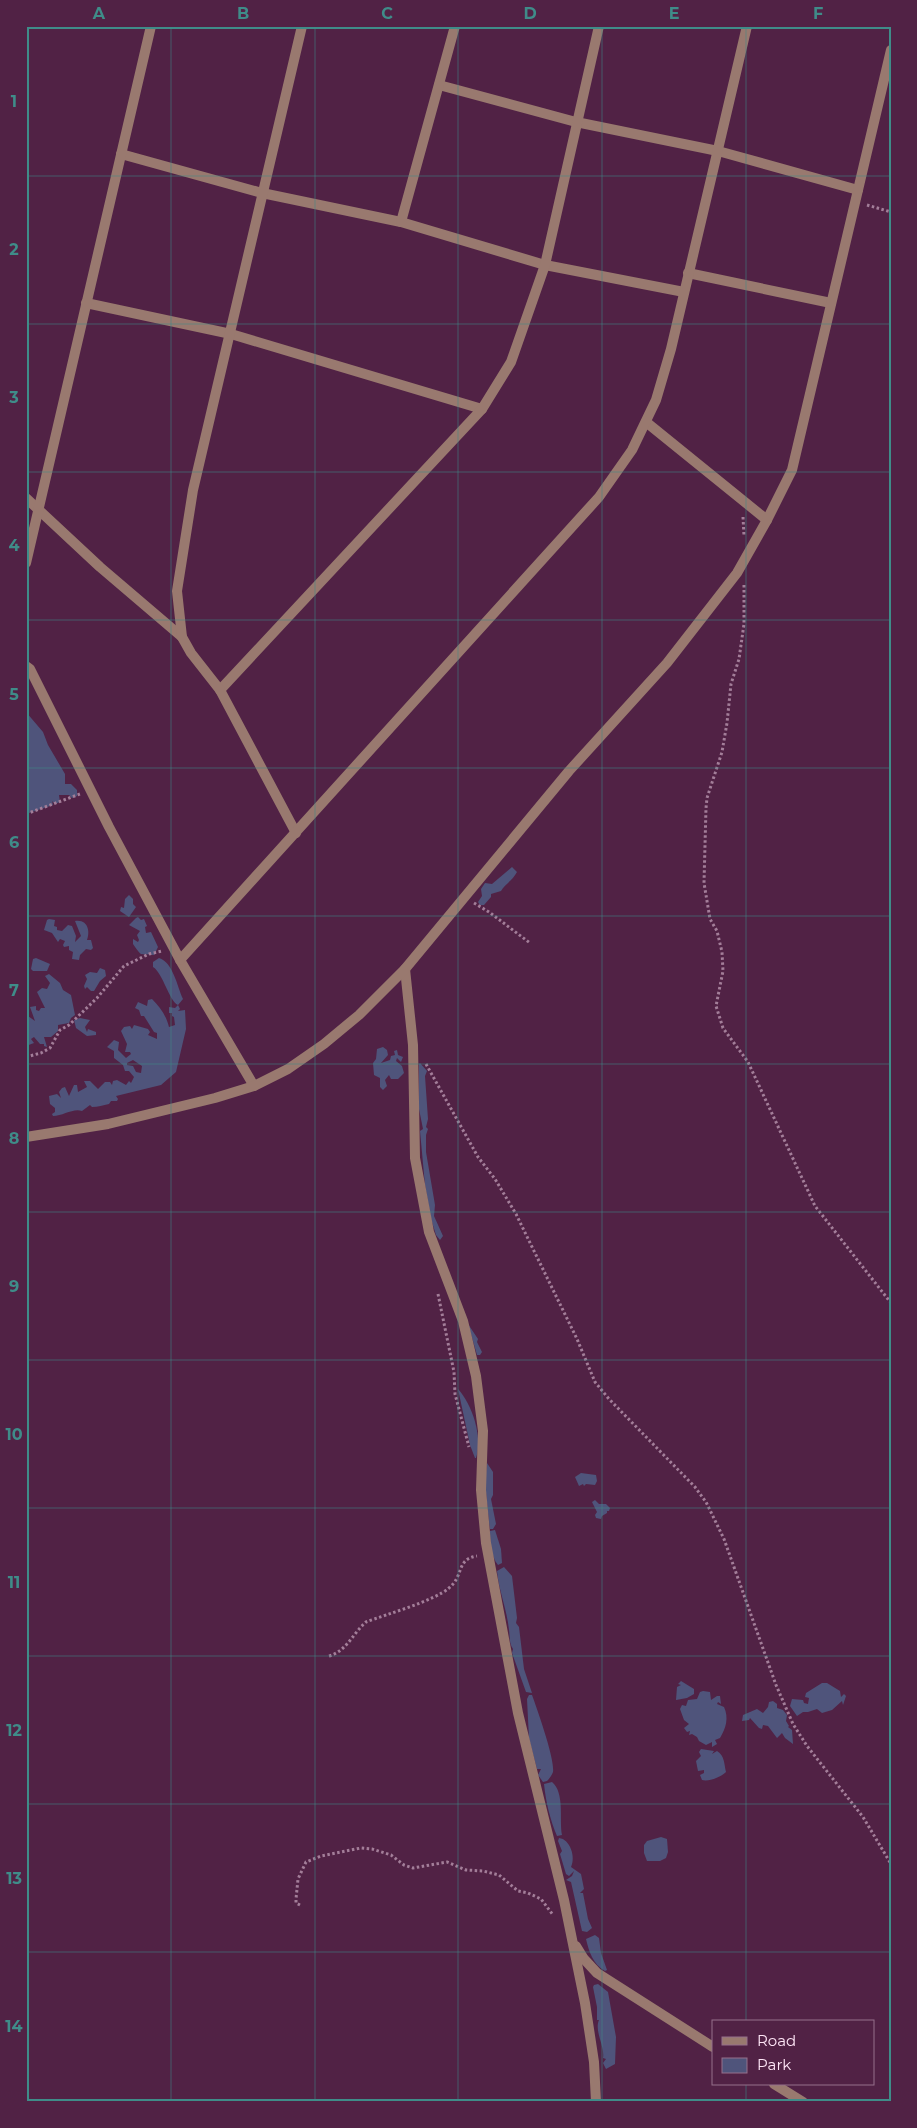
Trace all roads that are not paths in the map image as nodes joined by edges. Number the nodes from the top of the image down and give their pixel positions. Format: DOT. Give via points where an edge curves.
graph roads {
  1 [pos="151,26"];
  2 [pos="302,26"];
  3 [pos="455,26"];
  4 [pos="599,26"];
  5 [pos="747,26"];
  6 [pos="891,50"];
  7 [pos="439,85"];
  8 [pos="576,122"];
  9 [pos="718,151"];
  10 [pos="121,154"];
  11 [pos="858,190"];
  12 [pos="262,193"];
  13 [pos="401,222"];
  14 [pos="544,265"];
  15 [pos="688,273"];
  16 [pos="684,292"];
  17 [pos="86,303"];
  18 [pos="831,303"];
  19 [pos="231,334"];
  20 [pos="482,409"];
  21 [pos="646,422"];
  22 [pos="26,498"];
  23 [pos="37,510"];
  24 [pos="768,520"];
  25 [pos="26,563"];
  26 [pos="182,637"];
  27 [pos="26,666"];
  28 [pos="220,690"];
  29 [pos="296,833"];
  30 [pos="180,960"];
  31 [pos="405,969"];
  32 [pos="254,1086"];
  33 [pos="26,1137"];
  34 [pos="572,1939"];
  35 [pos="712,2046"];
  36 [pos="777,2086"];
  37 [pos="596,2102"];
  38 [pos="802,2102"];
  1 -- 10 [label="street"];
  2 -- 12 [label="street"];
  3 -- 7 [label="street"];
  4 -- 8 [label="street"];
  5 -- 9 [label="street"];
  6 -- 11 [label="street"];
  7 -- 8 [label="street"];
  7 -- 13 [label="street"];
  8 -- 9 [label="street"];
  8 -- 14 [label="street"];
  9 -- 11 [label="street"];
  9 -- 15 [label="street"];
  10 -- 12 [label="street"];
  10 -- 17 [label="street"];
  11 -- 18 [label="street"];
  12 -- 13 [label="street"];
  12 -- 19 [label="street"];
  13 -- 14 [label="street"];
  14 -- 16 [label="street"];
  14 -- 20 [label="street" via="511,362"];
  15 -- 16 [label="street"];
  15 -- 18 [label="street"];
  16 -- 21 [label="street" via="671,349"];
  17 -- 19 [label="street"];
  17 -- 23 [label="street"];
  18 -- 24 [label="street" via="792,470"];
  19 -- 20 [label="street"];
  19 -- 26 [label="street" via="193,490 177,591"];
  20 -- 28 [label="street"];
  21 -- 24 [label="street"];
  21 -- 29 [label="street" via="632,450 599,497"];
  22 -- 23 [label="street"];
  23 -- 25 [label="street"];
  23 -- 26 [label="street"];
  24 -- 31 [label="street" via="737,573 667,663 569,771"];
  26 -- 28 [label="street"];
  27 -- 30 [label="street"];
  28 -- 29 [label="street"];
  29 -- 30 [label="street"];
  30 -- 32 [label="street"];
  31 -- 32 [label="street" via="324,1044 288,1069"];
  31 -- 34 [label="street" via="412,1045 415,1158 429,1232 463,1322 476,1376 483,1431 481,1490 488,1554 518,1713"];
  32 -- 33 [label="street" via="108,1124"];
  34 -- 35 [label="street" via="596,1973"];
  34 -- 37 [label="street" via="594,2062"];
  36 -- 38 [label="street"];
}
